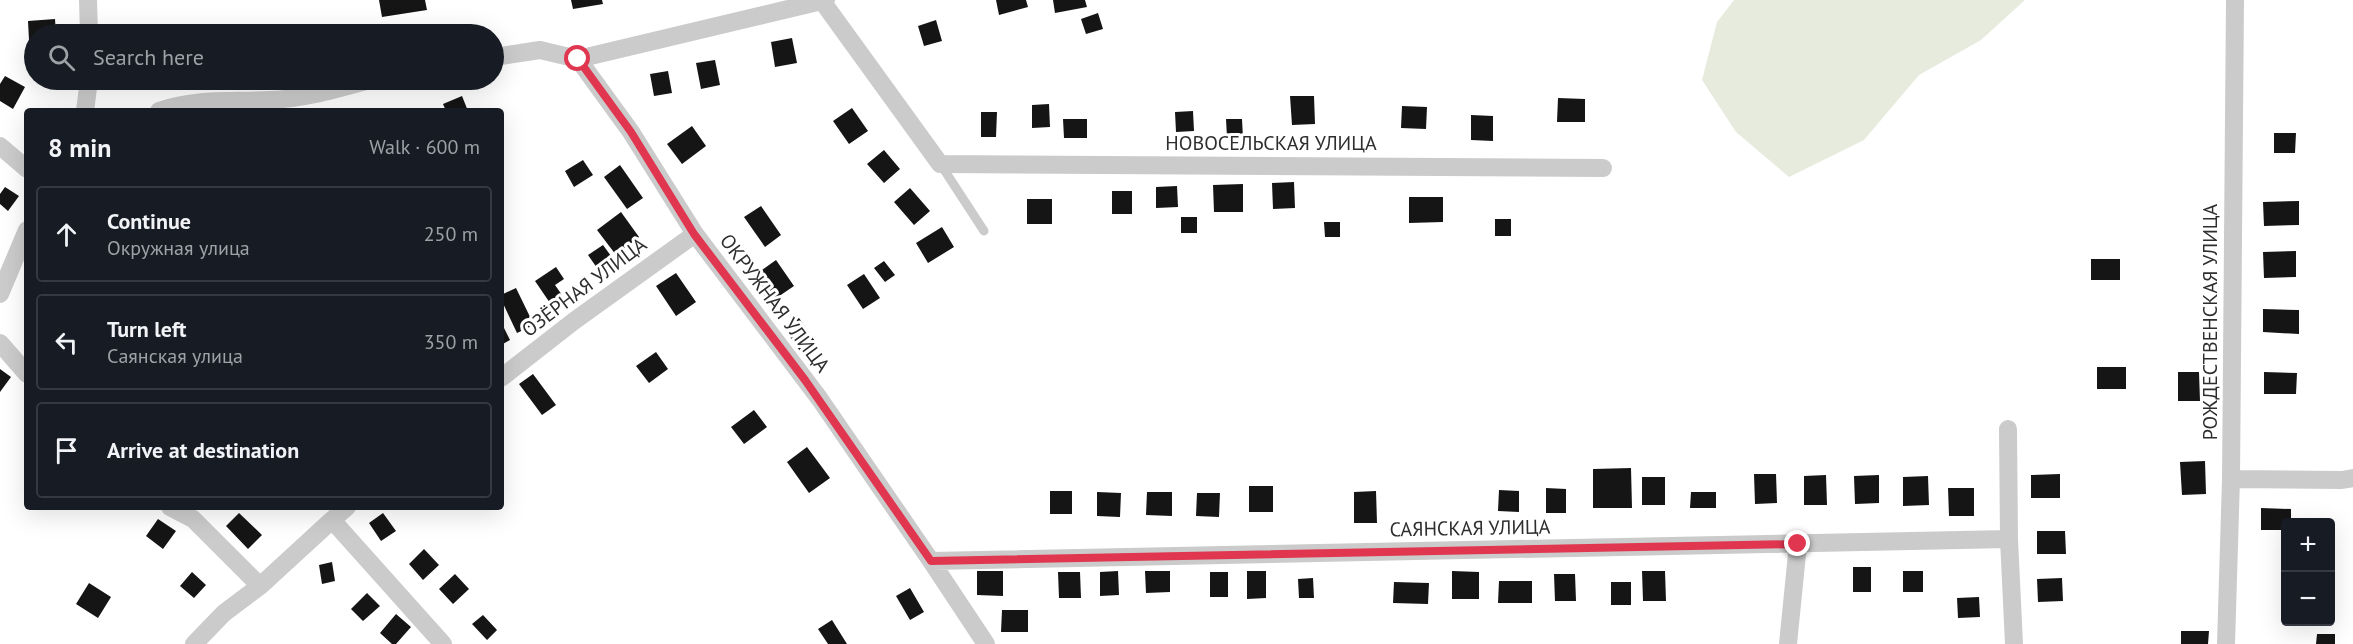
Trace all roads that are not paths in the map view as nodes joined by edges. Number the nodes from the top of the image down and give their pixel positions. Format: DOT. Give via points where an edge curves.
graph roads {
  1 [pos="88,0"];
  2 [pos="824,0"];
  3 [pos="2235,0"];
  4 [pos="89,24"];
  5 [pos="504,55"];
  6 [pos="578,59"];
  7 [pos="88,90"];
  8 [pos="335,90"];
  9 [pos="86,108"];
  10 [pos="172,108"];
  11 [pos="0,146"];
  12 [pos="940,164"];
  13 [pos="24,166"];
  14 [pos="1603,168"];
  15 [pos="984,231"];
  16 [pos="694,234"];
  17 [pos="24,237"];
  18 [pos="0,294"];
  19 [pos="0,343"];
  20 [pos="24,371"];
  21 [pos="504,376"];
  22 [pos="2008,429"];
  23 [pos="2353,478"];
  24 [pos="2231,479"];
  25 [pos="176,510"];
  26 [pos="344,510"];
  27 [pos="332,520"];
  28 [pos="2009,539"];
  29 [pos="1798,544"];
  30 [pos="931,561"];
  31 [pos="260,586"];
  32 [pos="194,644"];
  33 [pos="443,644"];
  34 [pos="986,644"];
  35 [pos="1788,644"];
  36 [pos="2014,644"];
  37 [pos="2226,644"];
  1 -- 4 [label="street"];
  2 -- 6 [label="street"];
  2 -- 12 [label="street"];
  3 -- 24 [label="street, РОЖДЕСТВЕНСКАЯ УЛИЦА"];
  5 -- 6 [label="street" via="540,50"];
  6 -- 16 [label="street, ОКРУЖНАЯ УЛИЦА" via="631,132"];
  7 -- 9 [label="street"];
  8 -- 10 [label="street" via="272,100 206,100"];
  11 -- 13 [label="street"];
  12 -- 14 [label="street, НОВОСЕЛЬСКАЯ УЛИЦА"];
  12 -- 15 [label="lane"];
  16 -- 21 [label="street, ОЗЁРНАЯ УЛИЦА"];
  16 -- 30 [label="street, ОКРУЖНАЯ УЛИЦА" via="812,389"];
  17 -- 18 [label="street"];
  19 -- 20 [label="street"];
  22 -- 28 [label="street"];
  23 -- 24 [label="street"];
  24 -- 37 [label="street, РОЖДЕСТВЕНСКАЯ УЛИЦА"];
  25 -- 31 [label="street" via="193,519"];
  26 -- 27 [label="street"];
  27 -- 31 [label="street"];
  27 -- 33 [label="street"];
  28 -- 29 [label="street, САЯНСКАЯ УЛИЦА"];
  28 -- 36 [label="street"];
  29 -- 30 [label="street, САЯНСКАЯ УЛИЦА"];
  29 -- 35 [label="street"];
  30 -- 34 [label="street, ОКРУЖНАЯ УЛИЦА"];
  31 -- 32 [label="street" via="224,613"];
}
